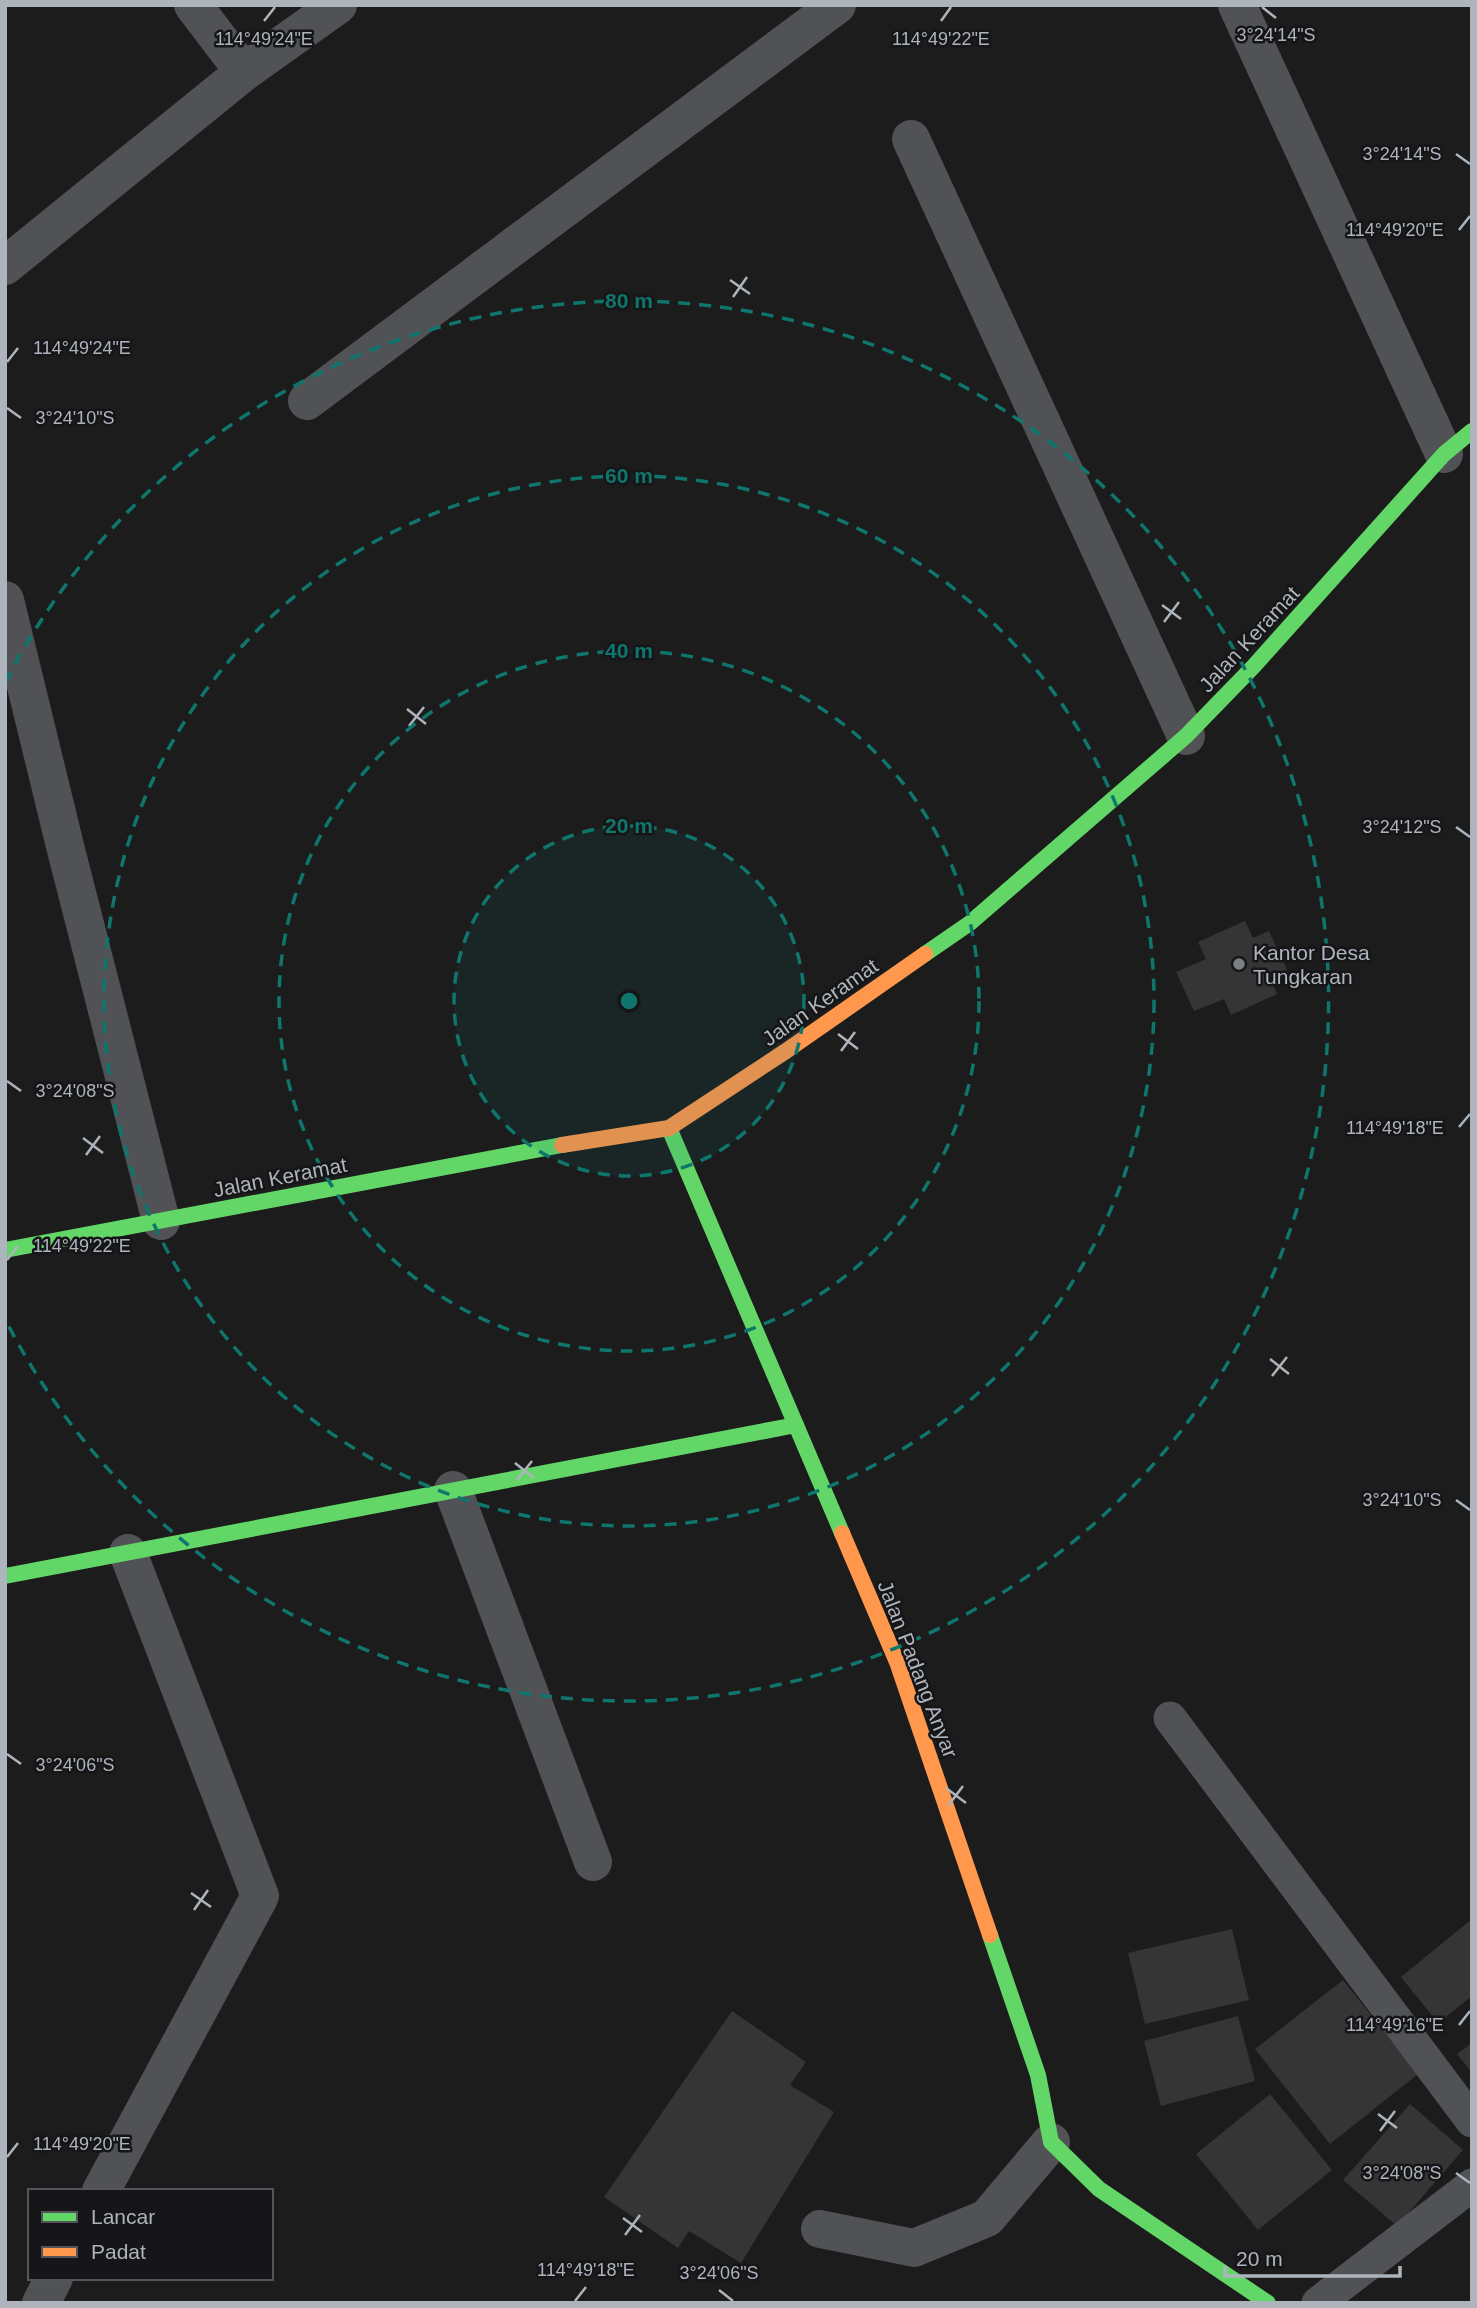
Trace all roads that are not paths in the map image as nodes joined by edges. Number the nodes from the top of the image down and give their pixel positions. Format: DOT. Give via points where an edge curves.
graph roads {
  1 [pos="193,5"];
  2 [pos="338,5"];
  3 [pos="837,5"];
  4 [pos="1237,5"];
  5 [pos="244,72"];
  6 [pos="911,139"];
  7 [pos="5,266"];
  8 [pos="307,401"];
  9 [pos="1458,443"];
  10 [pos="5,600"];
  11 [pos="12,655"];
  12 [pos="1186,736"];
  13 [pos="670,1128"];
  14 [pos="161,1221"];
  15 [pos="5,1250"];
  16 [pos="796,1424"];
  17 [pos="453,1490"];
  18 [pos="128,1553"];
  19 [pos="5,1576"];
  20 [pos="1170,1718"];
  21 [pos="593,1862"];
  22 [pos="1472,2121"];
  23 [pos="1051,2142"];
  24 [pos="1472,2185"];
  25 [pos="102,2189"];
  26 [pos="820,2229"];
  27 [pos="53,2280"];
  28 [pos="41,2303"];
  29 [pos="1268,2303"];
  30 [pos="1318,2303"];
  1 -- 5 [label="street"];
  2 -- 5 [label="street"];
  3 -- 8 [label="street"];
  4 -- 9 [label="street"];
  5 -- 7 [label="street"];
  6 -- 12 [label="street"];
  9 -- 12 [label="street, Jalan Keramat"];
  10 -- 11 [label="street"];
  11 -- 14 [label="street"];
  12 -- 13 [label="street, Jalan Keramat" via="970,923"];
  13 -- 14 [label="street, Jalan Keramat"];
  13 -- 16 [label="street, Jalan Padang Anyar"];
  14 -- 15 [label="street, Jalan Keramat"];
  16 -- 17 [label="street"];
  16 -- 23 [label="street, Jalan Padang Anyar" via="897,1662 1038,2075"];
  17 -- 18 [label="street"];
  17 -- 21 [label="street"];
  18 -- 19 [label="street"];
  18 -- 25 [label="street" via="260,1896"];
  20 -- 22 [label="lane"];
  23 -- 26 [label="street" via="987,2218 914,2248"];
  23 -- 29 [label="street" via="1099,2189"];
  24 -- 30 [label="lane"];
  27 -- 28 [label="street"];
}
